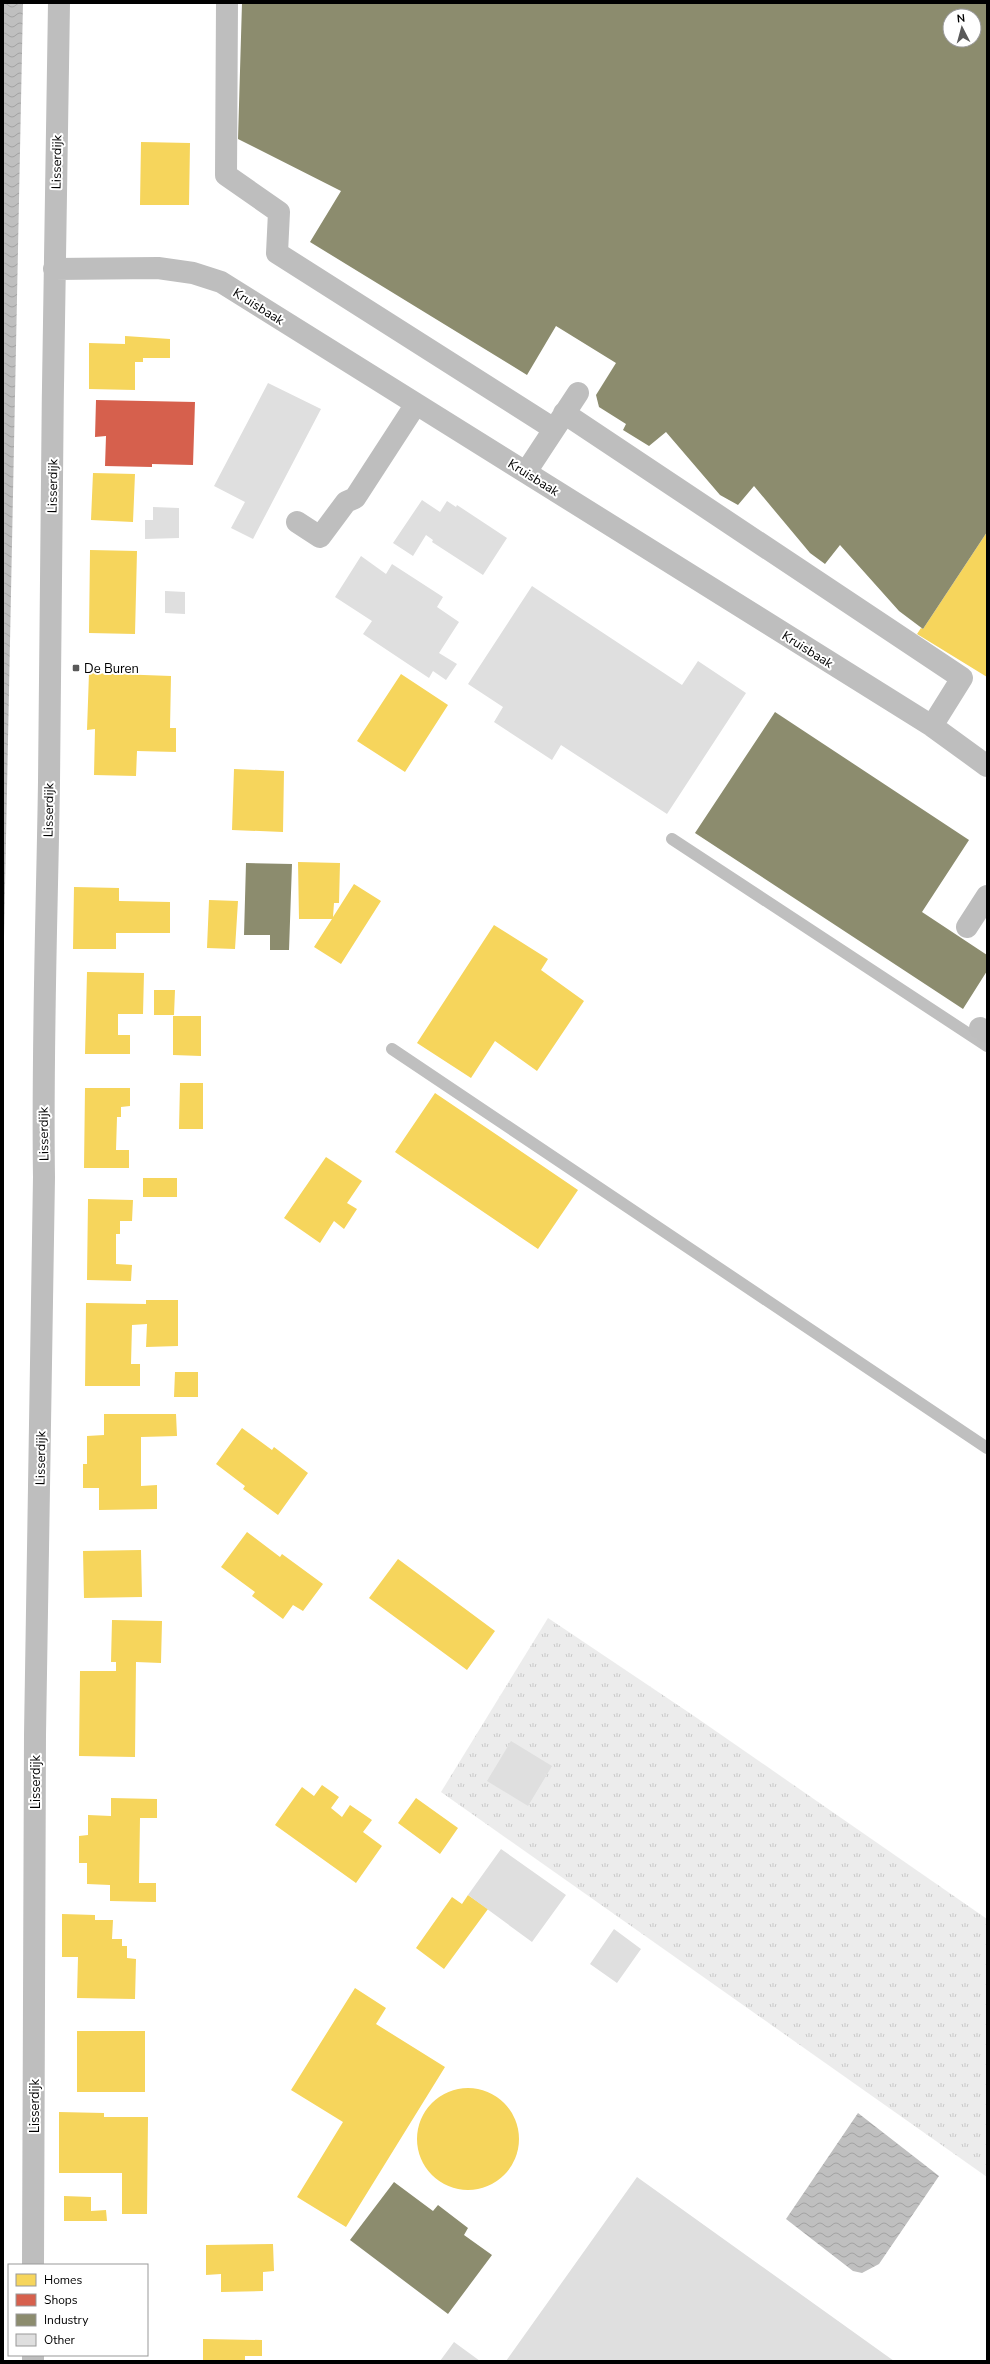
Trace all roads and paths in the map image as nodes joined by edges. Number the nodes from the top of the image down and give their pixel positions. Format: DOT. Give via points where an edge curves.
graph roads {
  1 [pos="59,3"];
  2 [pos="227,3"];
  3 [pos="54,269"];
  4 [pos="578,393"];
  5 [pos="416,404"];
  6 [pos="559,421"];
  7 [pos="526,472"];
  8 [pos="297,522"];
  9 [pos="932,726"];
  10 [pos="987,766"];
  11 [pos="987,896"];
  12 [pos="967,927"];
  13 [pos="33,2264"];
  1 -- 3 [label="street, Lisserdijk"];
  2 -- 6 [label="street" via="226,175 279,212 277,253"];
  3 -- 5 [label="street, Kruisbaak" via="158,268 193,273 221,282"];
  3 -- 13 [label="street, Lisserdijk" via="36,1735"];
  4 -- 6 [label="street"];
  5 -- 7 [label="street, Kruisbaak"];
  5 -- 8 [label="street" via="355,498 346,502 320,537"];
  6 -- 7 [label="street"];
  6 -- 9 [label="street" via="962,678"];
  7 -- 9 [label="street, Kruisbaak"];
  9 -- 10 [label="street, Kruisbaak"];
  11 -- 12 [label="street"];
}
